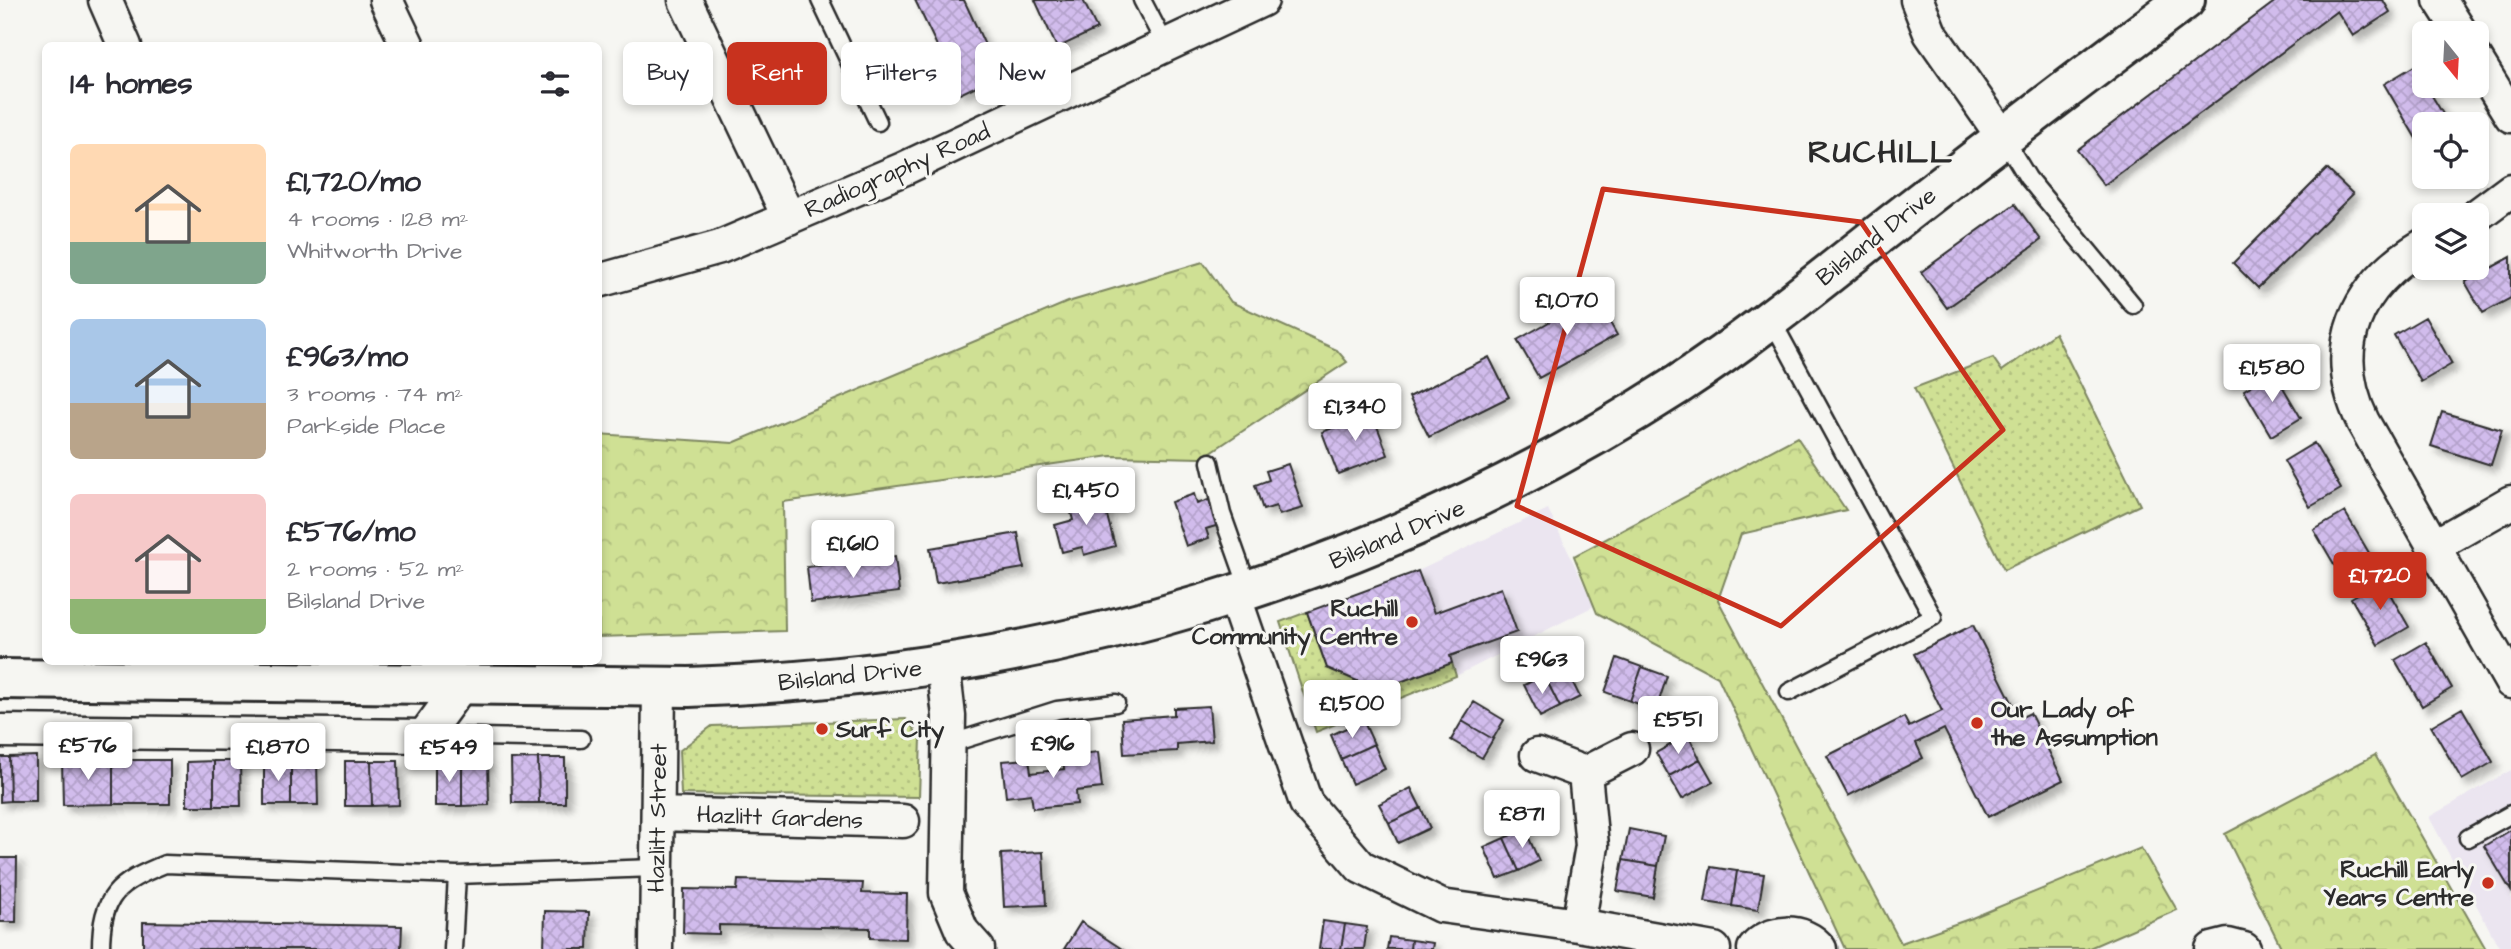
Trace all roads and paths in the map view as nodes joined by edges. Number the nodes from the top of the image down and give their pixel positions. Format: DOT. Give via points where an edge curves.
graph roads {
  1 [pos="105,0"];
  2 [pos="386,0"];
  3 [pos="685,0"];
  4 [pos="820,0"];
  5 [pos="1142,0"];
  6 [pos="1262,0"];
  7 [pos="1917,0"];
  8 [pos="2185,0"];
  9 [pos="2440,0"];
  10 [pos="2453,21"];
  11 [pos="123,42"];
  12 [pos="406,42"];
  13 [pos="1166,46"];
  14 [pos="2489,80"];
  15 [pos="2511,116"];
  16 [pos="878,122"];
  17 [pos="2003,137"];
  18 [pos="2511,190"];
  19 [pos="2489,206"];
  20 [pos="789,218"];
  21 [pos="2412,252"];
  22 [pos="602,280"];
  23 [pos="2133,305"];
  24 [pos="1771,319"];
  25 [pos="1210,462"];
  26 [pos="2511,502"];
  27 [pos="2434,546"];
  28 [pos="1242,593"];
  29 [pos="943,665"];
  30 [pos="0,679"];
  31 [pos="2511,682"];
  32 [pos="463,683"];
  33 [pos="659,686"];
  34 [pos="1789,692"];
  35 [pos="1116,703"];
  36 [pos="0,731"];
  37 [pos="424,736"];
  38 [pos="581,739"];
  39 [pos="949,744"];
  40 [pos="1632,749"];
  41 [pos="1537,755"];
  42 [pos="1585,773"];
  43 [pos="658,814"];
  44 [pos="2511,814"];
  45 [pos="903,821"];
  46 [pos="2468,838"];
  47 [pos="655,868"];
  48 [pos="457,875"];
  49 [pos="1578,925"];
  50 [pos="1665,944"];
  51 [pos="101,949"];
  52 [pos="453,949"];
  53 [pos="656,949"];
  54 [pos="978,949"];
  55 [pos="1714,949"];
  56 [pos="1754,949"];
  57 [pos="1820,949"];
  58 [pos="2212,949"];
  59 [pos="2244,949"];
  1 -- 11 [label="street"];
  2 -- 12 [label="street"];
  3 -- 20 [label="street"];
  4 -- 16 [label="lane"];
  5 -- 13 [label="lane"];
  6 -- 13 [label="street, Radiography Road"];
  7 -- 17 [label="street" via="1930,33"];
  8 -- 17 [label="main road, Bilsland Drive"];
  9 -- 10 [label="street"];
  13 -- 20 [label="street, Radiography Road"];
  14 -- 15 [label="street"];
  17 -- 23 [label="lane" via="2028,178"];
  17 -- 24 [label="main road, Bilsland Drive"];
  18 -- 19 [label="street"];
  20 -- 22 [label="street, Radiography Road" via="720,247"];
  21 -- 27 [label="street" via="2395,263 2368,292 2351,332 2347,362 2355,406"];
  24 -- 28 [label="main road, Bilsland Drive" via="1676,386 1508,483 1350,555"];
  24 -- 34 [label="lane" via="1933,617"];
  25 -- 28 [label="lane"];
  26 -- 27 [label="street"];
  27 -- 31 [label="street"];
  28 -- 29 [label="main road, Bilsland Drive" via="1076,639"];
  28 -- 49 [label="street" via="1306,803 1361,867 1441,906"];
  29 -- 33 [label="main road, Bilsland Drive" via="792,682"];
  29 -- 39 [label="street" via="949,695"];
  30 -- 32 [label="main road, Bilsland Drive"];
  32 -- 33 [label="main road, Bilsland Drive"];
  32 -- 37 [label="street"];
  33 -- 43 [label="street, Hazlitt Street"];
  35 -- 39 [label="lane" via="1057,710"];
  36 -- 37 [label="street"];
  37 -- 38 [label="lane"];
  39 -- 54 [label="street" via="946,892 962,931"];
  40 -- 42 [label="street"];
  41 -- 42 [label="street"];
  42 -- 49 [label="street" via="1592,846"];
  43 -- 45 [label="street, Hazlitt Gardens"];
  43 -- 47 [label="street, Hazlitt Street"];
  44 -- 46 [label="lane"];
  47 -- 48 [label="lane"];
  47 -- 53 [label="street, Hazlitt Street"];
  48 -- 51 [label="lane" via="165,864 129,878 108,902"];
  48 -- 52 [label="lane"];
  49 -- 50 [label="street"];
  50 -- 55 [label="street"];
  56 -- 57 [label="street" via="1775,934 1804,936"];
  58 -- 59 [label="street" via="2228,945"];
}
